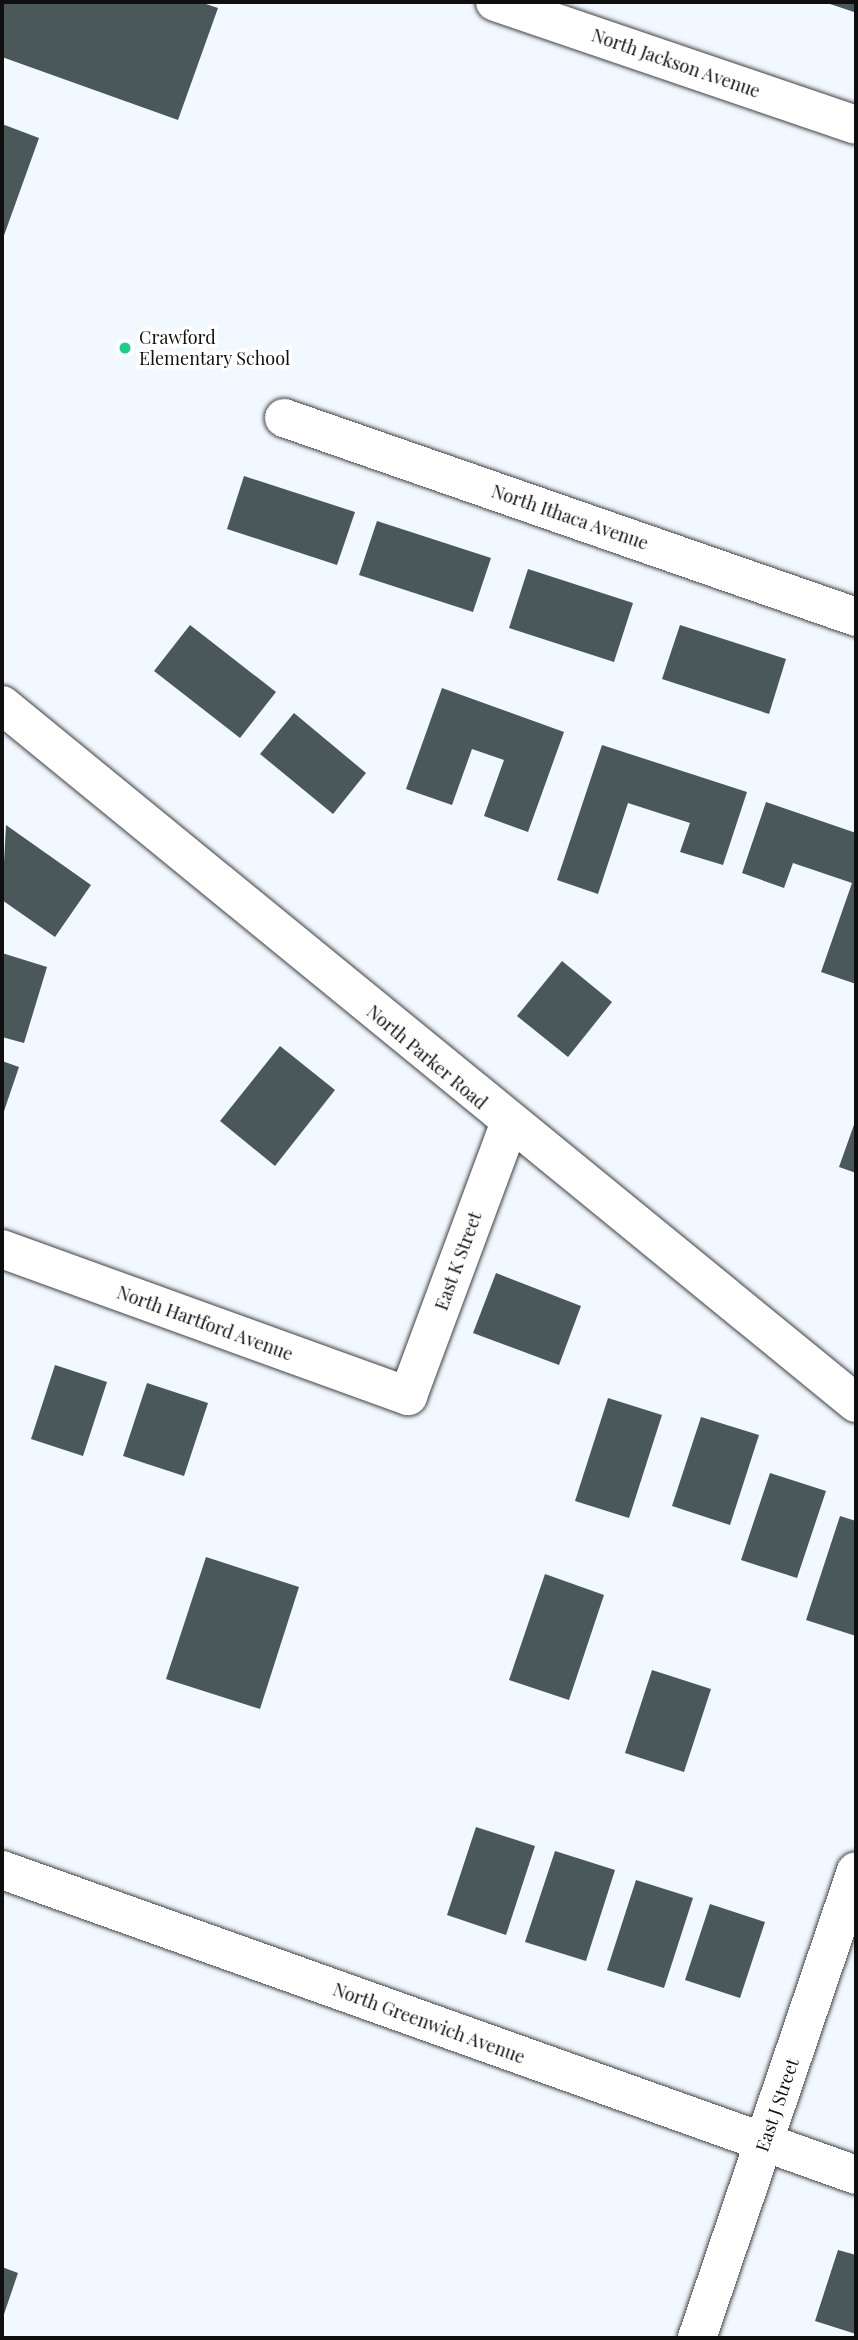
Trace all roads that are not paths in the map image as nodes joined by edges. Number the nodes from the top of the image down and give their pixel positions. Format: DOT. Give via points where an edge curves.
graph roads {
  1 [pos="495,2"];
  2 [pos="856,125"];
  3 [pos="284,418"];
  4 [pos="856,617"];
  5 [pos="2,705"];
  6 [pos="509,1125"];
  7 [pos="2,1249"];
  8 [pos="408,1396"];
  9 [pos="856,1403"];
  10 [pos="2,1870"];
  11 [pos="856,1871"];
  12 [pos="764,2143"];
  13 [pos="856,2175"];
  14 [pos="697,2338"];
  1 -- 2 [label="street, North Jackson Avenue"];
  3 -- 4 [label="street, North Ithaca Avenue"];
  5 -- 6 [label="street, North Parker Road"];
  6 -- 8 [label="street, East K Street"];
  6 -- 9 [label="street, North Parker Road"];
  7 -- 8 [label="street, North Hartford Avenue"];
  10 -- 12 [label="street, North Greenwich Avenue"];
  11 -- 12 [label="street, East J Street"];
  12 -- 13 [label="street, North Greenwich Avenue"];
  12 -- 14 [label="street, East J Street"];
}
